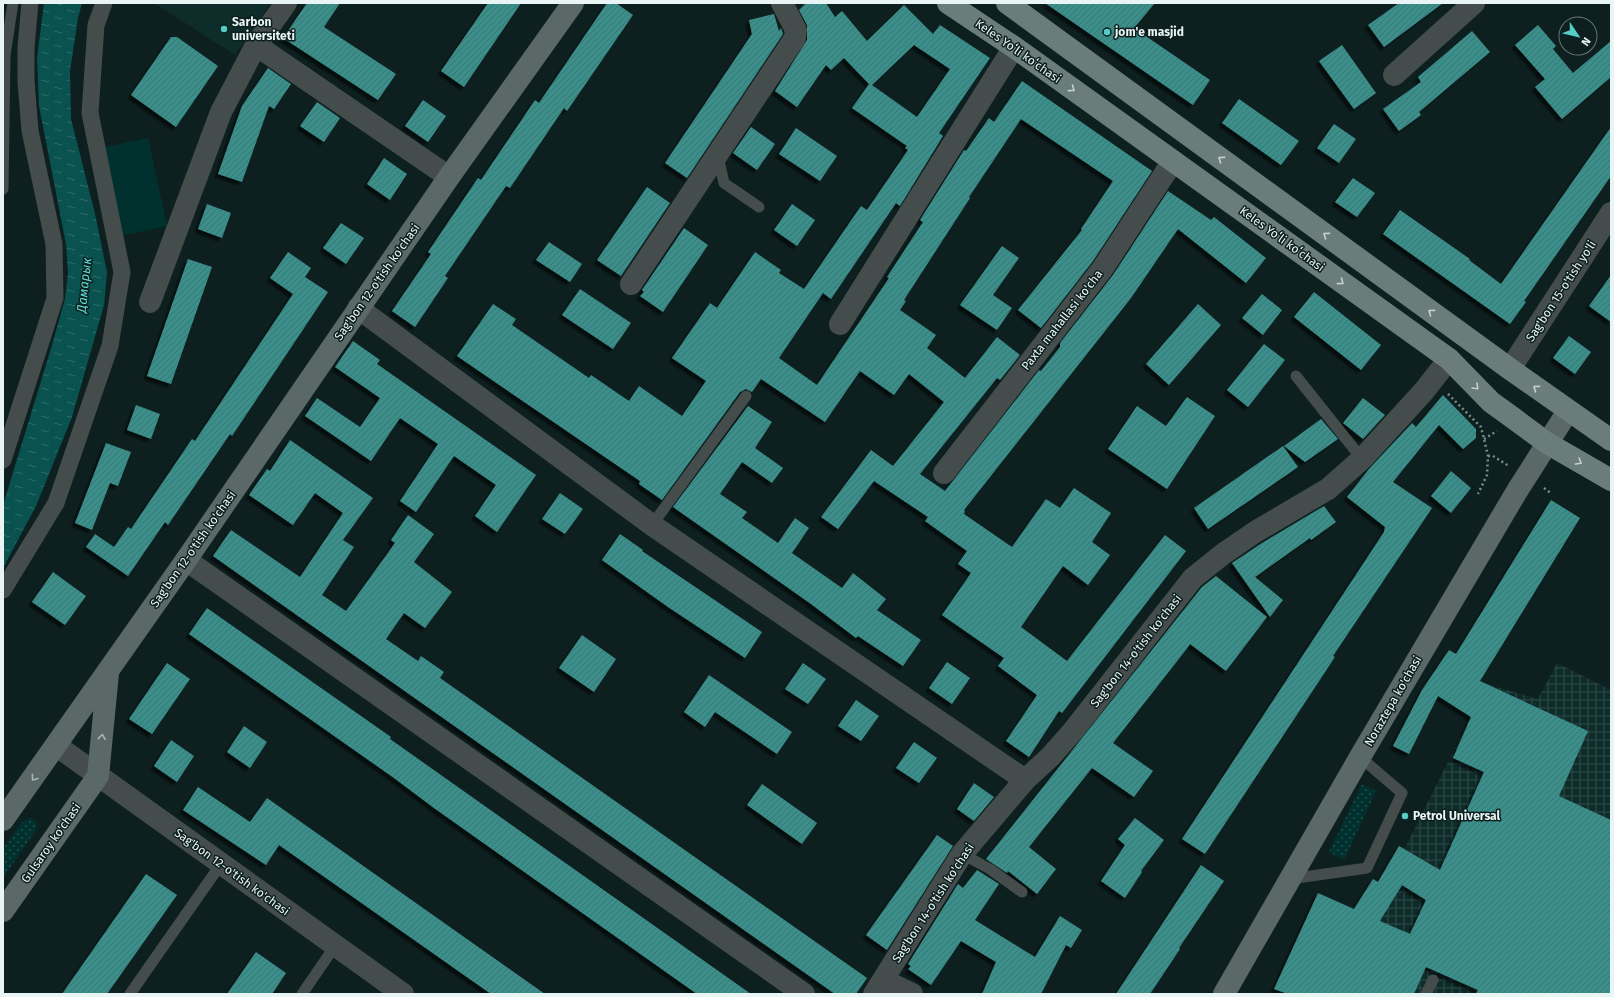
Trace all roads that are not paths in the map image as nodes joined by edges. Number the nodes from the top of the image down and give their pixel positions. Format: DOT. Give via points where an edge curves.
graph roads {
  1 [pos="13,3"];
  2 [pos="30,3"];
  3 [pos="104,3"];
  4 [pos="286,3"];
  5 [pos="574,3"];
  6 [pos="782,3"];
  7 [pos="948,3"];
  8 [pos="1007,3"];
  9 [pos="1474,3"];
  10 [pos="256,45"];
  11 [pos="1014,47"];
  12 [pos="1394,75"];
  13 [pos="717,156"];
  14 [pos="1173,161"];
  15 [pos="449,177"];
  16 [pos="3,190"];
  17 [pos="760,207"];
  18 [pos="1611,213"];
  19 [pos="630,284"];
  20 [pos="150,302"];
  21 [pos="358,308"];
  22 [pos="840,324"];
  23 [pos="1448,359"];
  24 [pos="1510,369"];
  25 [pos="1296,376"];
  26 [pos="746,396"];
  27 [pos="1568,411"];
  28 [pos="1611,440"];
  29 [pos="1547,443"];
  30 [pos="3,460"];
  31 [pos="1362,460"];
  32 [pos="944,473"];
  33 [pos="1611,480"];
  34 [pos="652,525"];
  35 [pos="186,560"];
  36 [pos="3,590"];
  37 [pos="109,672"];
  38 [pos="57,746"];
  39 [pos="1360,757"];
  40 [pos="98,776"];
  41 [pos="1025,780"];
  42 [pos="3,820"];
  43 [pos="962,854"];
  44 [pos="221,864"];
  45 [pos="1289,879"];
  46 [pos="1022,892"];
  47 [pos="3,911"];
  48 [pos="335,946"];
  49 [pos="1433,980"];
  50 [pos="879,987"];
  51 [pos="130,994"];
  52 [pos="302,994"];
  53 [pos="403,994"];
  54 [pos="804,994"];
  55 [pos="912,994"];
  56 [pos="1224,994"];
  57 [pos="1426,994"];
  1 -- 16 [label="lane" via="6,56"];
  2 -- 30 [label="street" via="26,46 30,132 54,244 55,298"];
  3 -- 36 [label="street" via="96,25 90,113 122,272 110,346 56,503"];
  4 -- 10 [label="street"];
  5 -- 15 [label="main road, Sag'bon 12-o'tish ko'chasi"];
  6 -- 13 [label="street" via="796,30 795,38"];
  7 -- 11 [label="main road, Keles Yoʻli koʻchasi"];
  24 -- 8 [label="main road, one-way"];
  9 -- 12 [label="street"];
  10 -- 15 [label="street"];
  10 -- 20 [label="street" via="221,112"];
  11 -- 14 [label="main road, Keles Yoʻli koʻchasi, one-way"];
  11 -- 22 [label="street"];
  13 -- 17 [label="lane" via="724,183"];
  13 -- 19 [label="street"];
  14 -- 23 [label="main road, Keles Yoʻli koʻchasi, one-way"];
  14 -- 32 [label="street, Paxta mahallasi ko'cha" via="1103,268"];
  15 -- 21 [label="main road, Sag'bon 12-o'tish ko'chasi"];
  18 -- 24 [label="street, Sag'bon 15-o'tish yo'li"];
  21 -- 34 [label="street"];
  21 -- 35 [label="main road, Sag'bon 12-o'tish ko'chasi"];
  23 -- 29 [label="main road, Keles Yoʻli koʻchasi, one-way" via="1492,402"];
  23 -- 31 [label="street, Sag'bon 14-o'tish ko'chasi" via="1434,379"];
  27 -- 24 [label="main road, one-way"];
  25 -- 31 [label="lane"];
  26 -- 34 [label="lane"];
  27 -- 28 [label="main road"];
  27 -- 29 [label="main road, Noraztepa ko'chasi"];
  29 -- 33 [label="main road, Keles Yoʻli koʻchasi, one-way"];
  29 -- 39 [label="main road, Noraztepa ko'chasi"];
  31 -- 41 [label="street, Sag'bon 14-o'tish ko'chasi" via="1328,489 1255,532 1193,578 1073,731"];
  34 -- 41 [label="street"];
  35 -- 37 [label="main road, Sag'bon 12-o'tish ko'chasi"];
  35 -- 54 [label="street"];
  37 -- 38 [label="main road, Sag'bon 12-o'tish ko'chasi"];
  40 -- 37 [label="main road, one-way"];
  38 -- 40 [label="street, Sag'bon 12-o'tish ko'chasi"];
  38 -- 42 [label="main road, one-way"];
  39 -- 45 [label="main road, Noraztepa ko'chasi"];
  39 -- 45 [label="lane" via="1402,793 1367,868"];
  40 -- 44 [label="street, Sag'bon 12-o'tish ko'chasi"];
  40 -- 47 [label="main road, Gulsaroy ko'chasi"];
  41 -- 43 [label="street, Sag'bon 14-o'tish ko'chasi"];
  43 -- 46 [label="lane" via="990,868"];
  43 -- 50 [label="street, Sag'bon 14-o'tish ko'chasi"];
  44 -- 48 [label="street, Sag'bon 12-o'tish ko'chasi"];
  44 -- 51 [label="lane"];
  45 -- 56 [label="main road, Noraztepa ko'chasi"];
  48 -- 52 [label="lane"];
  48 -- 53 [label="street, Sag'bon 12-o'tish ko'chasi"];
  49 -- 57 [label="lane"];
  50 -- 55 [label="street"];
}
